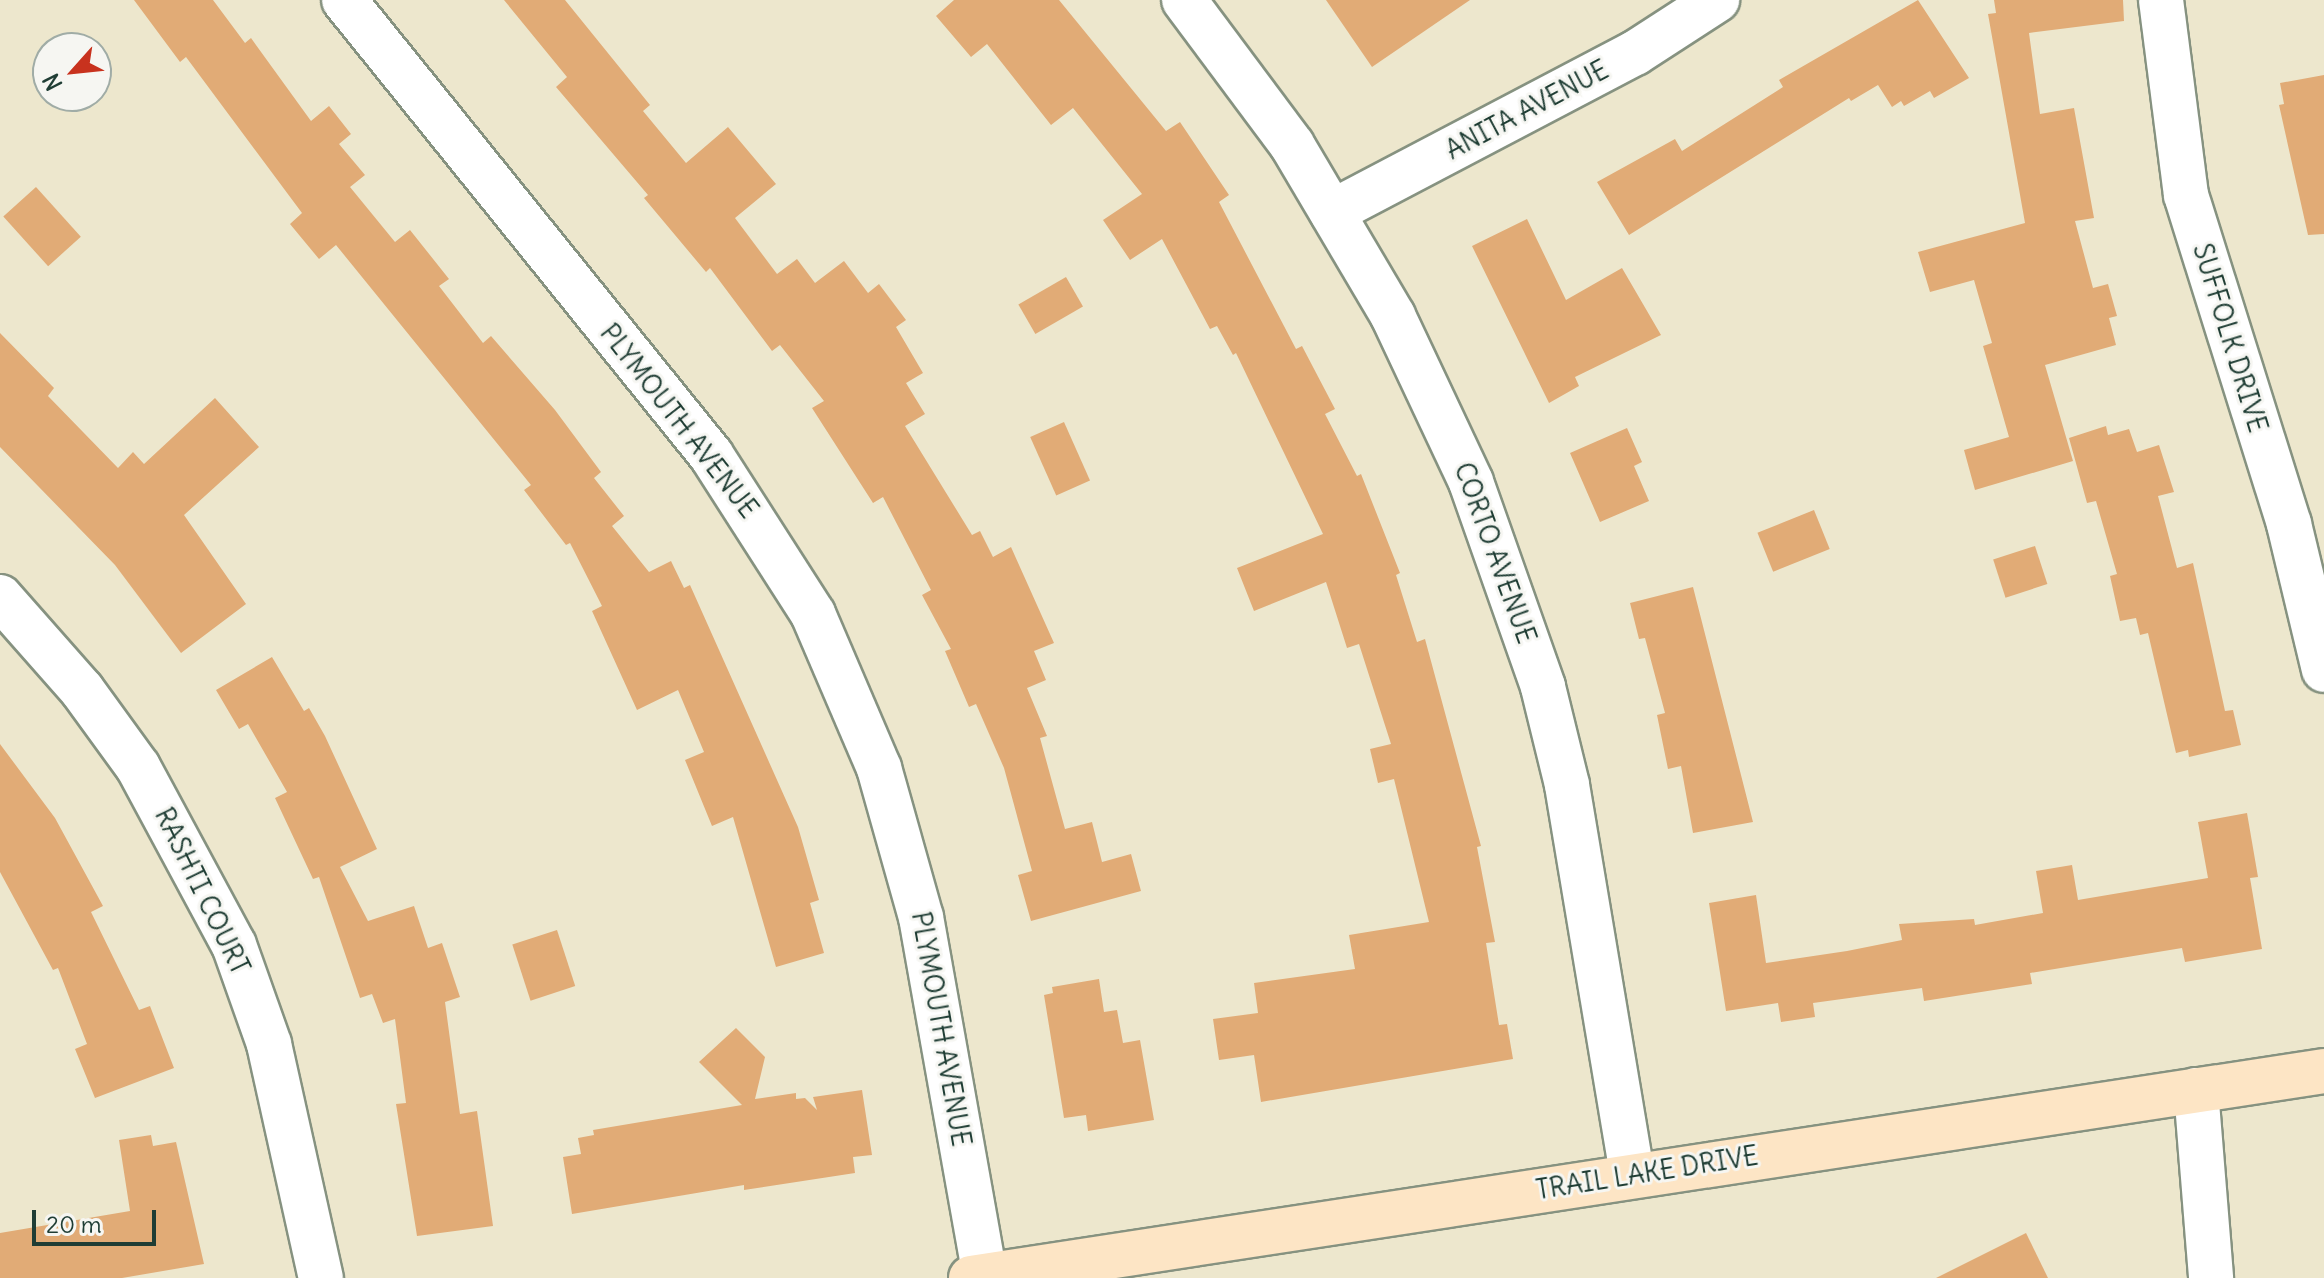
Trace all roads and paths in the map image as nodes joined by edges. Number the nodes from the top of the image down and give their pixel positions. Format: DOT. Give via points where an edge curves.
graph roads {
  1 [pos="344,0"];
  2 [pos="1184,0"];
  3 [pos="1717,0"];
  4 [pos="2161,0"];
  5 [pos="1332,212"];
  6 [pos="0,597"];
  7 [pos="2324,670"];
  8 [pos="2324,1071"];
  9 [pos="2196,1090"];
  10 [pos="1632,1175"];
  11 [pos="978,1277"];
  12 [pos="321,1278"];
  13 [pos="2211,1278"];
  1 -- 11 [label="street, PLYMOUTH AVENUE" via="711,455 813,614 879,768 921,917"];
  2 -- 5 [label="street, CORTO AVENUE" via="1257,92"];
  3 -- 5 [label="street, ANITA AVENUE" via="1635,53"];
  4 -- 7 [label="street, SUFFOLK DRIVE" via="2186,195 2289,524"];
  5 -- 10 [label="street, CORTO AVENUE" via="1393,316 1465,468 1543,687 1567,785"];
  6 -- 12 [label="street, RASHTI COURT" via="82,690 138,767 234,945 291,1128"];
  8 -- 9 [label="street, TRAIL LAKE DRIVE"];
  9 -- 10 [label="street, TRAIL LAKE DRIVE"];
  9 -- 13 [label="street"];
  10 -- 11 [label="street, TRAIL LAKE DRIVE"];
}
